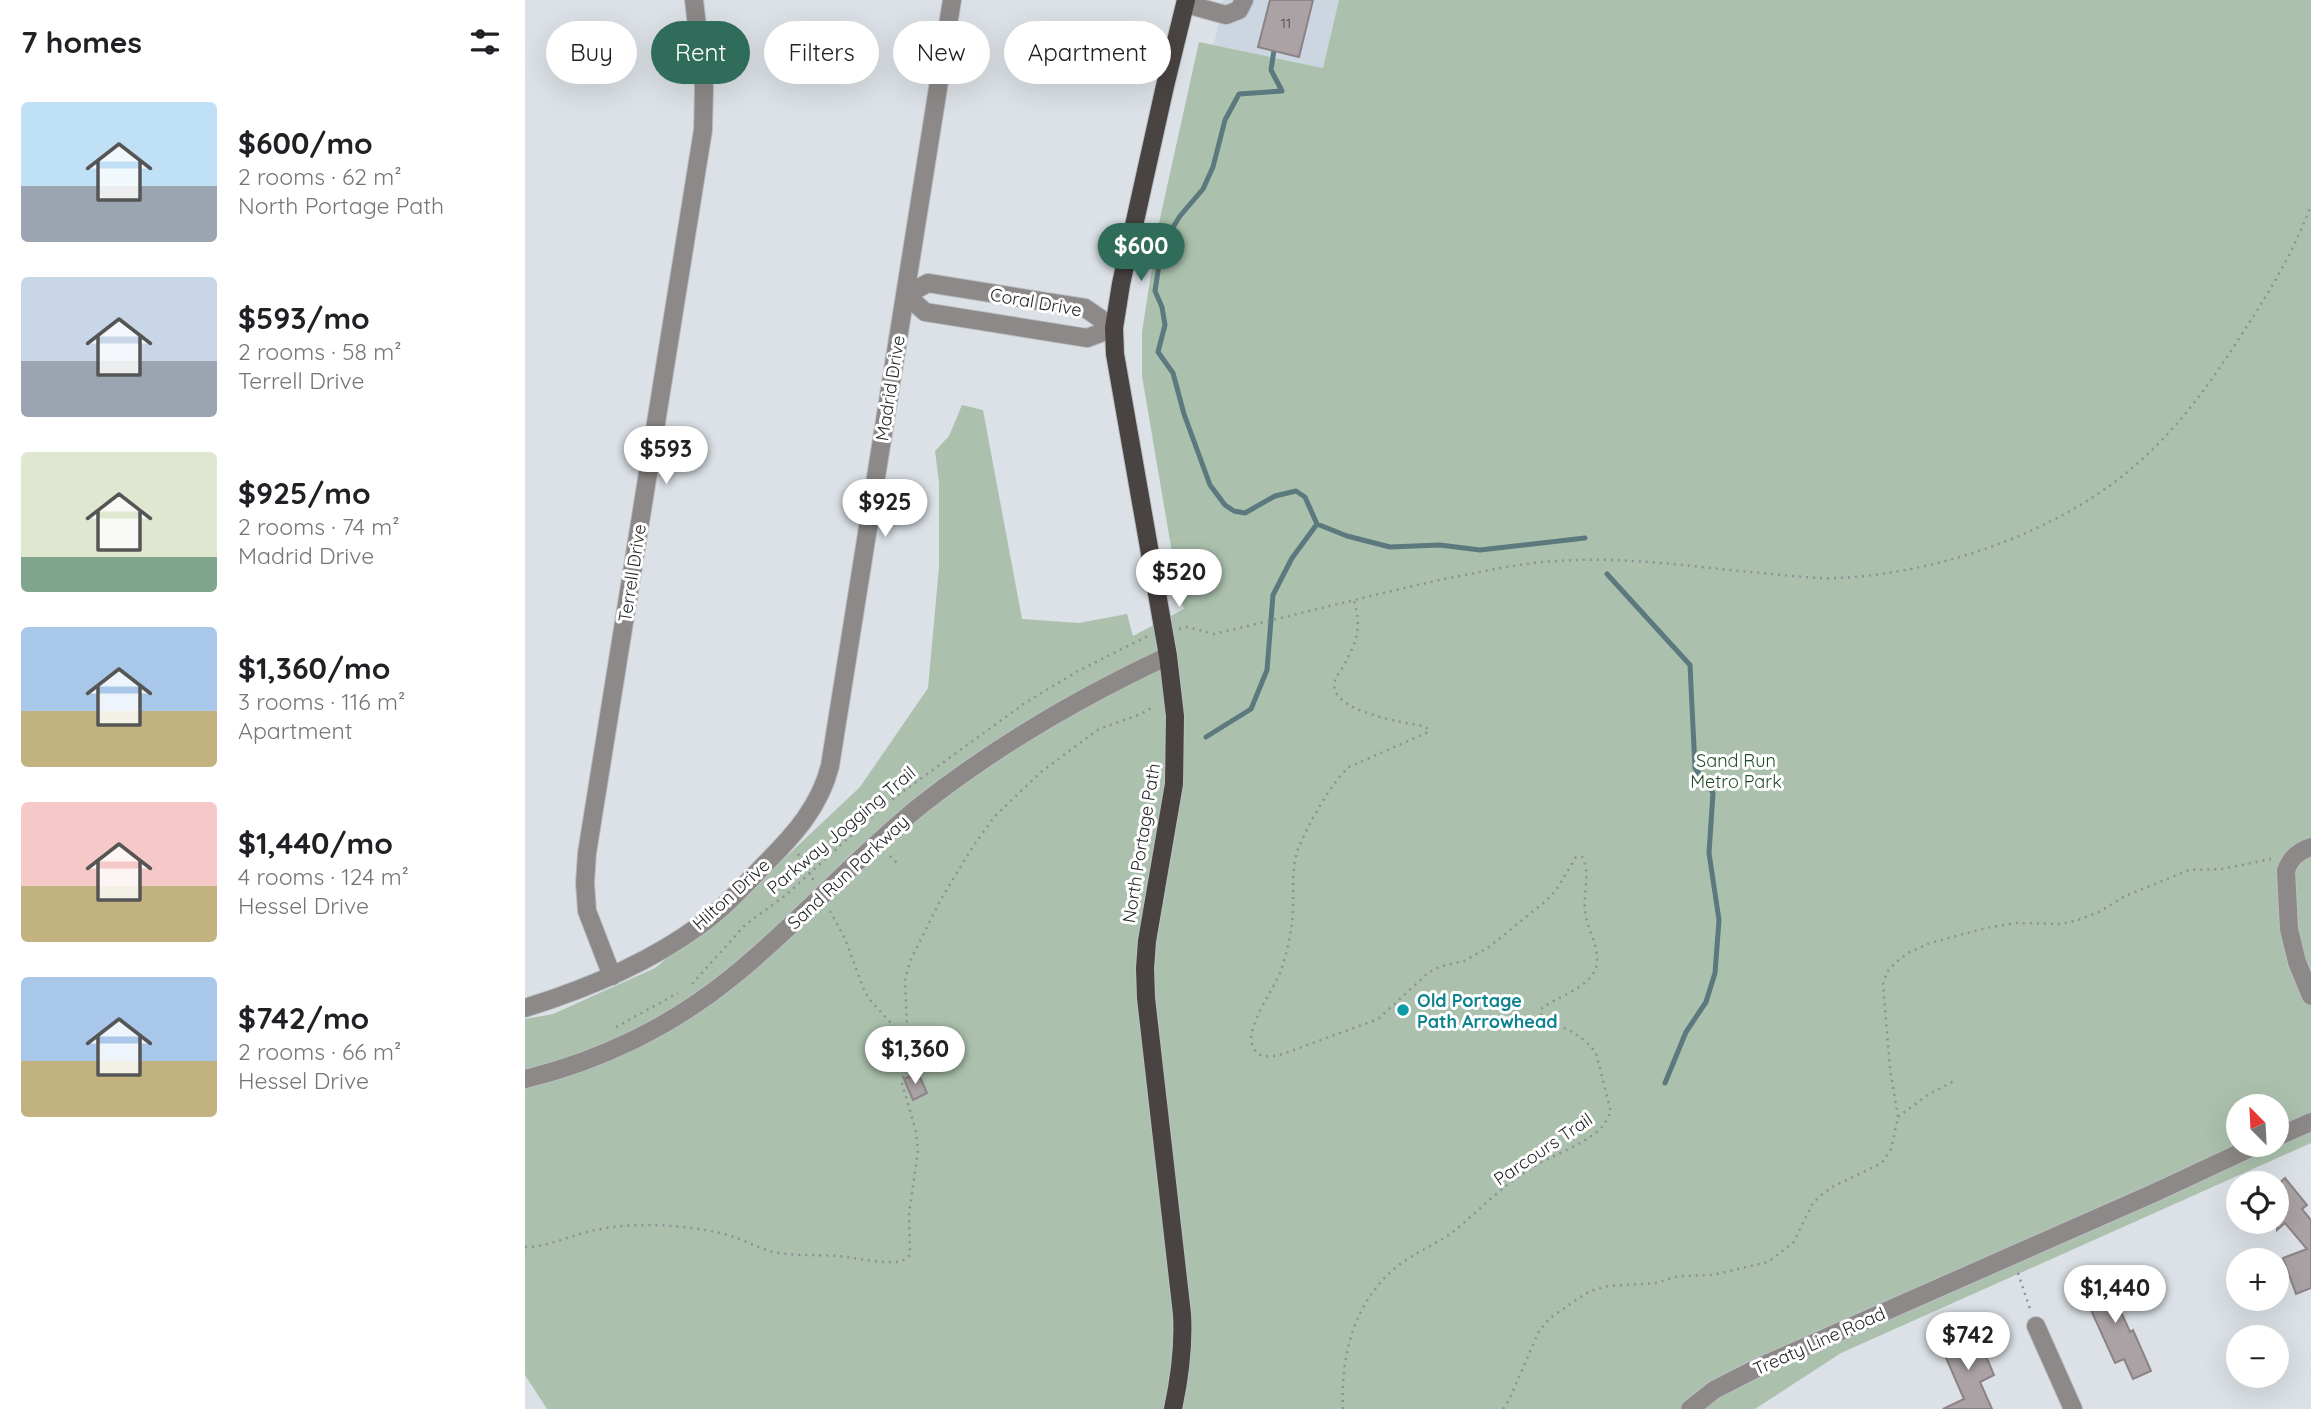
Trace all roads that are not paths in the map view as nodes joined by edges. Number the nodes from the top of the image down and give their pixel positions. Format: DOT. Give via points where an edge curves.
graph roads {
  1 [pos="694,0"];
  2 [pos="952,0"];
  3 [pos="1244,0"];
  4 [pos="1186,2"];
  5 [pos="906,295"];
  6 [pos="1114,328"];
  7 [pos="1168,656"];
  8 [pos="827,776"];
  9 [pos="2311,847"];
  10 [pos="612,976"];
  11 [pos="2311,996"];
  12 [pos="525,1008"];
  13 [pos="525,1079"];
  14 [pos="2311,1122"];
  15 [pos="2289,1132"];
  16 [pos="2230,1157"];
  17 [pos="2036,1326"];
  18 [pos="1173,1409"];
  19 [pos="1690,1409"];
  20 [pos="2073,1409"];
  1 -- 10 [label="street, Terrell Drive" via="704,87 703,130 587,853 587,911"];
  2 -- 5 [label="street, Madrid Drive"];
  3 -- 4 [label="street" via="1239,10 1226,15"];
  4 -- 6 [label="main road, North Portage Path"];
  5 -- 6 [label="street, Coral Drive" via="925,312 1087,338"];
  5 -- 6 [label="street, Coral Drive" via="928,283 1085,308"];
  5 -- 8 [label="street, Madrid Drive"];
  6 -- 7 [label="main road, North Portage Path"];
  7 -- 13 [label="street, Sand Run Parkway" via="1078,700 973,766 919,807 734,975 668,1022 597,1056"];
  7 -- 18 [label="main road, North Portage Path" via="1175,716 1174,784 1145,968 1182,1314 1181,1371"];
  8 -- 10 [label="street, Hilton Drive" via="817,802 740,890 698,926"];
  9 -- 11 [label="street" via="2297,853 2286,872 2289,929"];
  10 -- 12 [label="street, Hilton Drive"];
  14 -- 15 [label="street"];
  16 -- 19 [label="street, Treaty Line Road" via="1757,1368 1714,1390"];
  17 -- 20 [label="street"];
}
